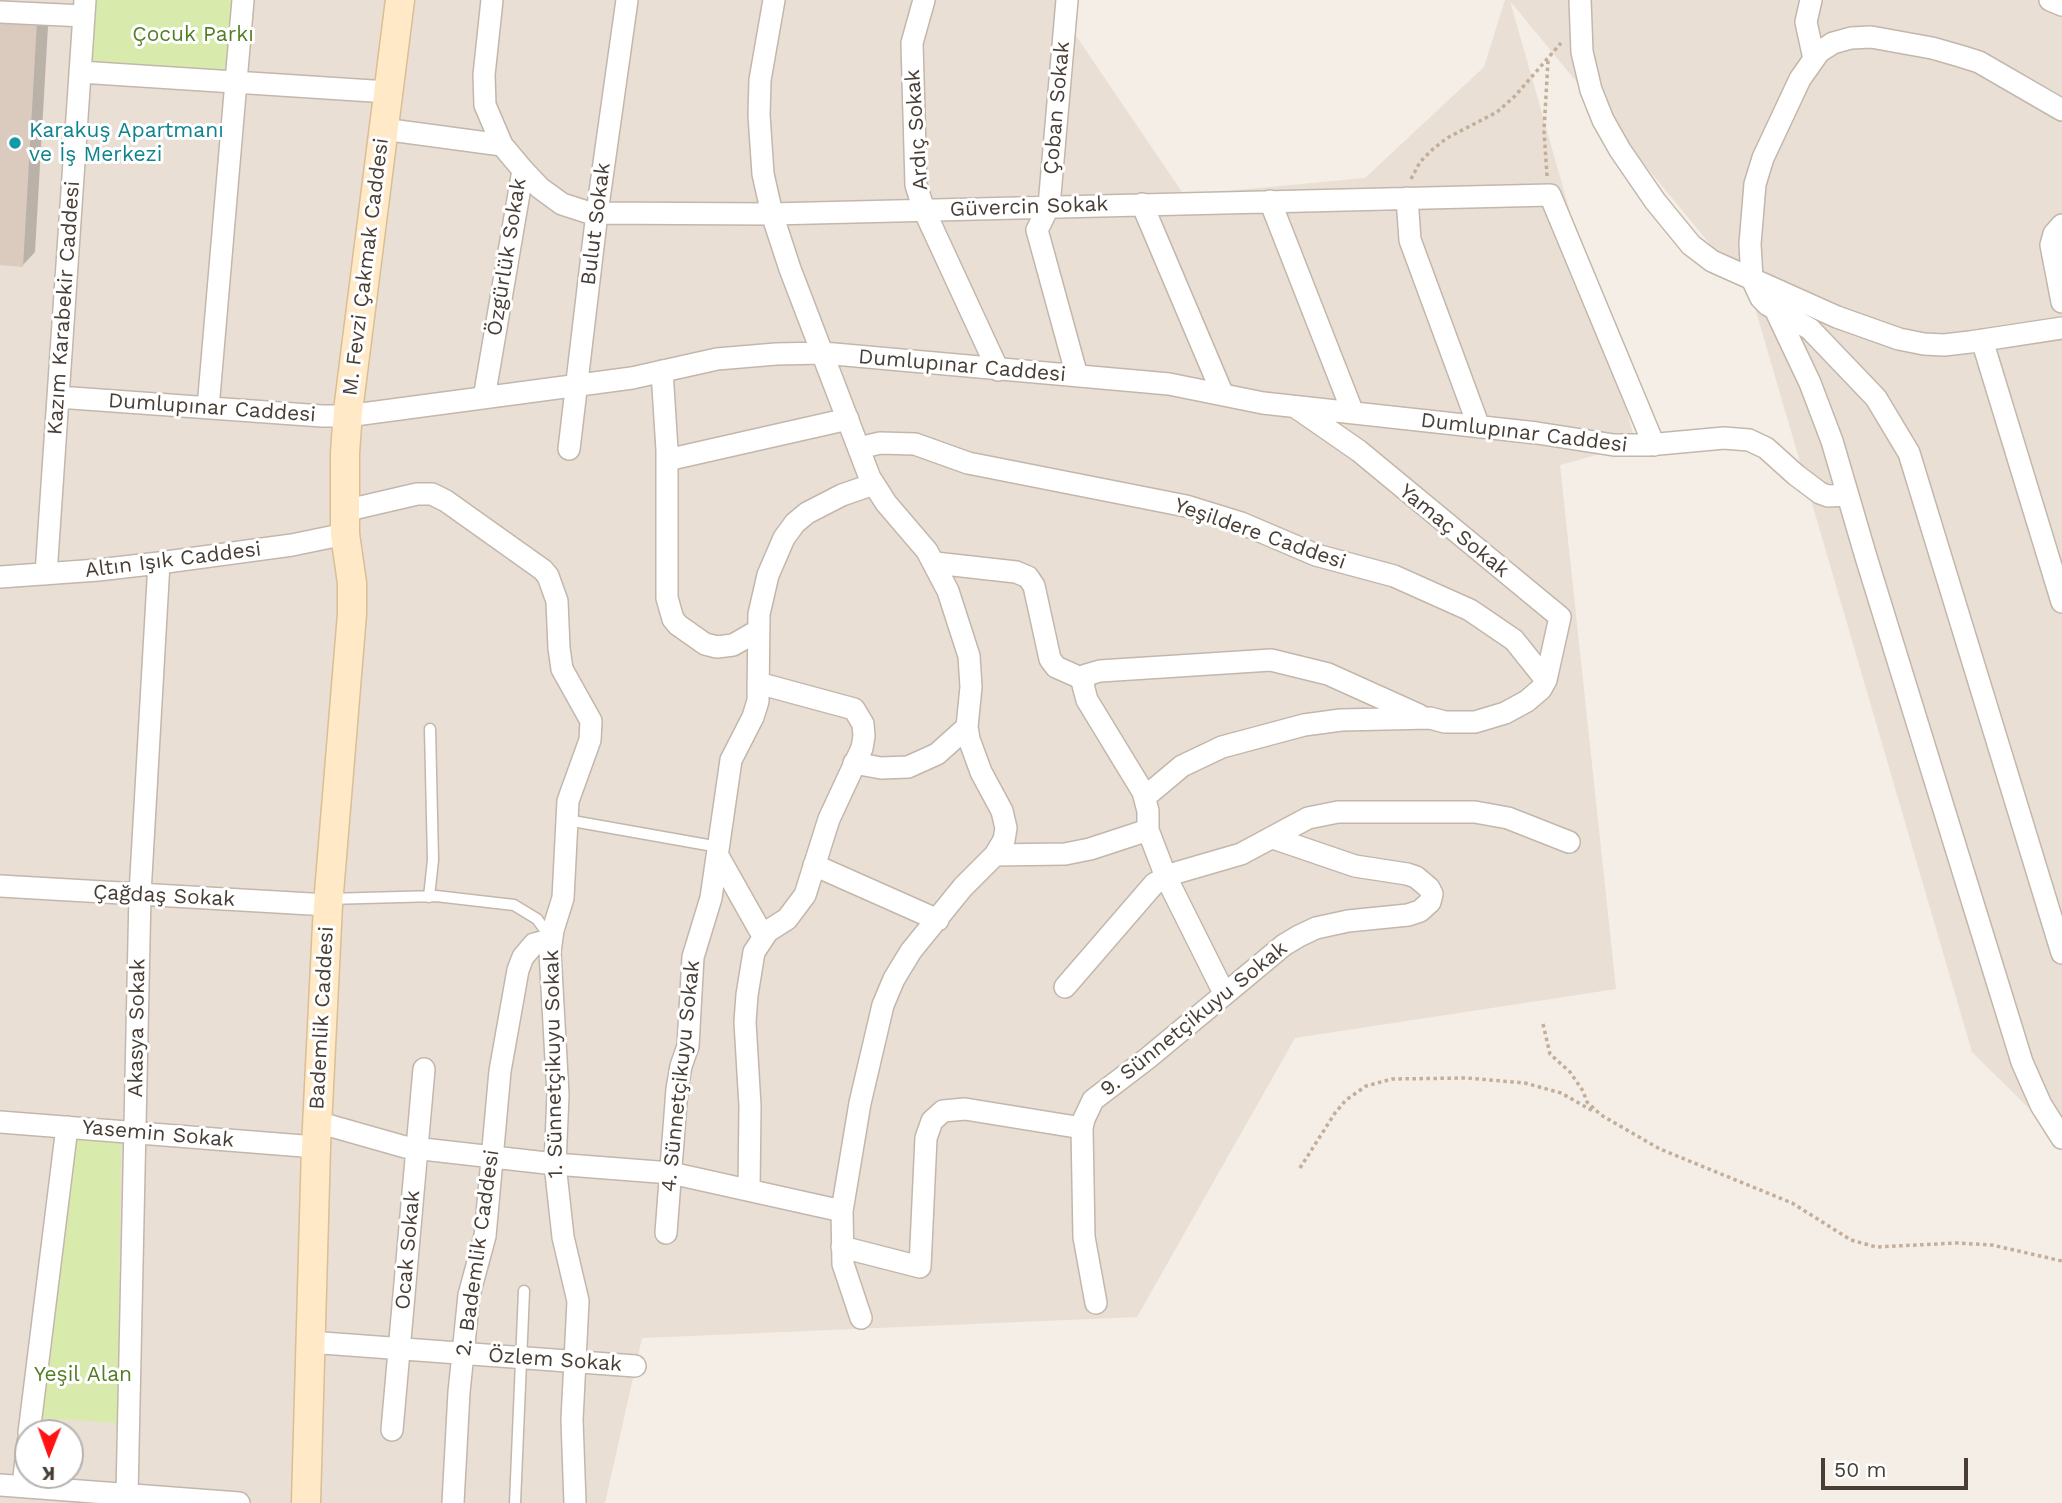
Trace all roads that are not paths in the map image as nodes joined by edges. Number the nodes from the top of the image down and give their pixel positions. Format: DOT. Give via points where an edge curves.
graph roads {
  1 [pos="243,0"];
  2 [pos="400,0"];
  3 [pos="492,0"];
  4 [pos="626,0"];
  5 [pos="774,0"];
  6 [pos="924,0"];
  7 [pos="1067,0"];
  8 [pos="1811,0"];
  9 [pos="2050,0"];
  10 [pos="2062,5"];
  11 [pos="84,8"];
  12 [pos="1580,10"];
  13 [pos="0,12"];
  14 [pos="1814,59"];
  15 [pos="80,72"];
  16 [pos="236,82"];
  17 [pos="388,92"];
  18 [pos="2062,110"];
  19 [pos="383,129"];
  20 [pos="502,145"];
  21 [pos="523,170"];
  22 [pos="1407,198"];
  23 [pos="1270,201"];
  24 [pos="1142,204"];
  25 [pos="1049,206"];
  26 [pos="924,210"];
  27 [pos="597,213"];
  28 [pos="772,214"];
  29 [pos="2062,225"];
  30 [pos="1752,279"];
  31 [pos="2062,302"];
  32 [pos="1775,309"];
  33 [pos="2062,328"];
  34 [pos="1982,340"];
  35 [pos="823,353"];
  36 [pos="998,370"];
  37 [pos="662,371"];
  38 [pos="1077,376"];
  39 [pos="576,386"];
  40 [pos="1223,395"];
  41 [pos="58,397"];
  42 [pos="484,398"];
  43 [pos="1296,407"];
  44 [pos="208,408"];
  45 [pos="1353,413"];
  46 [pos="347,416"];
  47 [pos="848,419"];
  48 [pos="1479,427"];
  49 [pos="1654,445"];
  50 [pos="859,448"];
  51 [pos="569,449"];
  52 [pos="667,460"];
  53 [pos="874,484"];
  54 [pos="1847,495"];
  55 [pos="344,522"];
  56 [pos="159,563"];
  57 [pos="935,563"];
  58 [pos="46,574"];
  59 [pos="0,577"];
  60 [pos="2062,602"];
  61 [pos="759,630"];
  62 [pos="1083,679"];
  63 [pos="1546,680"];
  64 [pos="758,683"];
  65 [pos="1430,718"];
  66 [pos="967,727"];
  67 [pos="430,729"];
  68 [pos="854,763"];
  69 [pos="1145,797"];
  70 [pos="567,820"];
  71 [pos="1148,830"];
  72 [pos="1273,838"];
  73 [pos="1569,842"];
  74 [pos="719,851"];
  75 [pos="995,855"];
  76 [pos="814,866"];
  77 [pos="1166,877"];
  78 [pos="0,886"];
  79 [pos="140,894"];
  80 [pos="429,897"];
  81 [pos="328,902"];
  82 [pos="938,920"];
  83 [pos="763,936"];
  84 [pos="551,940"];
  85 [pos="2062,953"];
  86 [pos="1065,987"];
  87 [pos="1224,993"];
  88 [pos="424,1069"];
  89 [pos="0,1122"];
  90 [pos="67,1127"];
  91 [pos="1082,1128"];
  92 [pos="134,1132"];
  93 [pos="316,1134"];
  94 [pos="2062,1139"];
  95 [pos="417,1148"];
  96 [pos="493,1158"];
  97 [pos="555,1164"];
  98 [pos="671,1173"];
  99 [pos="749,1190"];
  100 [pos="842,1211"];
  101 [pos="666,1233"];
  102 [pos="842,1247"];
  103 [pos="524,1291"];
  104 [pos="1096,1303"];
  105 [pos="861,1318"];
  106 [pos="309,1342"];
  107 [pos="399,1349"];
  108 [pos="463,1354"];
  109 [pos="521,1358"];
  110 [pos="575,1362"];
  111 [pos="635,1366"];
  112 [pos="31,1419"];
  113 [pos="392,1430"];
  114 [pos="62,1489"];
  115 [pos="127,1494"];
  116 [pos="239,1503"];
  117 [pos="306,1503"];
  118 [pos="453,1503"];
  119 [pos="515,1503"];
  120 [pos="575,1503"];
  1 -- 16 [label="street"];
  2 -- 17 [label="street, M. Fevzi Çakmak Caddesi"];
  3 -- 20 [label="street, Özgürlük Sokak" via="484,94 487,114"];
  4 -- 27 [label="street, Bulut Sokak"];
  5 -- 28 [label="street" via="760,80 759,115 763,174"];
  6 -- 26 [label="street, Ardıç Sokak" via="912,43 916,185"];
  7 -- 25 [label="street, Çoban Sokak"];
  8 -- 14 [label="street" via="1806,22"];
  9 -- 10 [label="street"];
  11 -- 13 [label="street"];
  11 -- 15 [label="street, Kazım Karabekir Caddesi"];
  12 -- 30 [label="street" via="1582,52 1591,90 1620,150 1691,245 1712,261"];
  14 -- 18 [label="street" via="1833,43 1851,38 1931,48 1979,62"];
  14 -- 30 [label="street" via="1800,79 1755,184"];
  15 -- 16 [label="street"];
  15 -- 41 [label="street, Kazım Karabekir Caddesi"];
  16 -- 17 [label="street"];
  16 -- 44 [label="street"];
  17 -- 19 [label="street, M. Fevzi Çakmak Caddesi"];
  19 -- 20 [label="street"];
  19 -- 46 [label="street, M. Fevzi Çakmak Caddesi"];
  20 -- 21 [label="street, Özgürlük Sokak"];
  21 -- 27 [label="street, Güvercin Sokak" via="562,204"];
  21 -- 42 [label="street, Özgürlük Sokak"];
  22 -- 23 [label="street, Güvercin Sokak"];
  22 -- 48 [label="street" via="1413,253"];
  22 -- 49 [label="street, Güvercin Sokak" via="1550,195"];
  23 -- 24 [label="street, Güvercin Sokak"];
  23 -- 45 [label="street"];
  24 -- 25 [label="street, Güvercin Sokak"];
  24 -- 40 [label="street"];
  25 -- 26 [label="street, Güvercin Sokak"];
  25 -- 38 [label="street, Çoban Sokak" via="1037,230"];
  26 -- 28 [label="street, Güvercin Sokak"];
  26 -- 36 [label="street, Ardıç Sokak"];
  27 -- 28 [label="street, Güvercin Sokak"];
  27 -- 39 [label="street, Bulut Sokak"];
  28 -- 35 [label="street"];
  29 -- 31 [label="street" via="2051,245"];
  30 -- 32 [label="street" via="1761,298"];
  30 -- 34 [label="street" via="1899,339 1944,345"];
  32 -- 54 [label="street" via="1822,414"];
  32 -- 85 [label="street" via="1810,329 1875,398 1909,453"];
  33 -- 34 [label="street"];
  34 -- 60 [label="street"];
  35 -- 36 [label="street, Dumlupınar Caddesi"];
  35 -- 37 [label="street, Dumlupınar Caddesi" via="717,359"];
  35 -- 47 [label="street"];
  36 -- 38 [label="street, Dumlupınar Caddesi"];
  37 -- 39 [label="street, Dumlupınar Caddesi"];
  37 -- 52 [label="street"];
  38 -- 40 [label="street, Dumlupınar Caddesi" via="1169,384"];
  39 -- 42 [label="street, Dumlupınar Caddesi"];
  39 -- 51 [label="street, Bulut Sokak"];
  40 -- 43 [label="street, Dumlupınar Caddesi"];
  41 -- 44 [label="street, Dumlupınar Caddesi"];
  41 -- 58 [label="street, Kazım Karabekir Caddesi"];
  42 -- 46 [label="street, Dumlupınar Caddesi"];
  43 -- 45 [label="street, Dumlupınar Caddesi"];
  43 -- 63 [label="street, Yamaç Sokak" via="1359,451 1560,617"];
  44 -- 46 [label="street, Dumlupınar Caddesi"];
  45 -- 48 [label="street, Dumlupınar Caddesi"];
  46 -- 55 [label="street, M. Fevzi Çakmak Caddesi"];
  47 -- 50 [label="street"];
  47 -- 52 [label="street"];
  48 -- 49 [label="street, Dumlupınar Caddesi" via="1614,445"];
  49 -- 54 [label="street, Dumlupınar Caddesi" via="1724,438 1757,442 1820,493"];
  50 -- 53 [label="street"];
  50 -- 63 [label="street, Yeşildere Caddesi" via="915,444 968,463 1186,506 1241,523 1316,555 1394,576 1470,610 1514,639"];
  52 -- 61 [label="street" via="667,598 673,619 705,644 717,647 733,645"];
  53 -- 57 [label="street"];
  53 -- 61 [label="street, 4. Sünnetçikuyu Sokak" via="825,503 795,523 774,557"];
  54 -- 94 [label="street" via="2025,1071"];
  55 -- 56 [label="street, Altın Işık Caddesi" via="292,545"];
  55 -- 70 [label="street, 1. Sünnetçikuyu Sokak" via="417,494 432,494 548,576 557,601 560,660 592,730"];
  55 -- 81 [label="street, Bademlik Caddesi" via="352,614"];
  56 -- 58 [label="street, Altın Işık Caddesi"];
  56 -- 79 [label="street, Akasya Sokak"];
  57 -- 62 [label="street" via="1028,577 1050,659 1056,667"];
  57 -- 66 [label="street" via="968,656"];
  58 -- 59 [label="street, Altın Işık Caddesi"];
  61 -- 64 [label="street, 4. Sünnetçikuyu Sokak"];
  62 -- 65 [label="street" via="1100,671 1271,660 1328,674"];
  62 -- 69 [label="street" via="1088,704"];
  63 -- 65 [label="street" via="1527,701 1489,719 1462,723"];
  64 -- 68 [label="street" via="854,709 864,736"];
  64 -- 74 [label="street, 4. Sünnetçikuyu Sokak" via="753,717 731,760"];
  65 -- 69 [label="street" via="1322,722 1258,737 1198,757"];
  66 -- 68 [label="street" via="937,754 908,767"];
  66 -- 75 [label="street" via="974,755 1005,820 1004,840"];
  67 -- 80 [label="lane"];
  68 -- 76 [label="street"];
  69 -- 71 [label="street"];
  70 -- 74 [label="lane"];
  70 -- 84 [label="street, 1. Sünnetçikuyu Sokak" via="563,898"];
  71 -- 75 [label="street" via="1090,849"];
  71 -- 77 [label="street"];
  72 -- 73 [label="street" via="1322,814 1449,811 1507,818"];
  72 -- 77 [label="street" via="1241,854"];
  72 -- 87 [label="street, 9. Sünnetçikuyu Sokak" via="1355,866 1416,877 1429,888 1430,902 1408,915 1348,920 1299,936"];
  74 -- 83 [label="street"];
  74 -- 98 [label="street, 4. Sünnetçikuyu Sokak" via="710,905 693,957 688,1046 677,1088"];
  75 -- 82 [label="street"];
  76 -- 82 [label="street"];
  76 -- 83 [label="street" via="798,907"];
  77 -- 86 [label="street" via="1144,893"];
  77 -- 87 [label="street"];
  78 -- 79 [label="street, Çağdaş Sokak"];
  79 -- 81 [label="street, Çağdaş Sokak"];
  79 -- 92 [label="street, Akasya Sokak"];
  80 -- 81 [label="lane"];
  80 -- 84 [label="lane" via="514,905 537,919"];
  81 -- 93 [label="street, Bademlik Caddesi"];
  82 -- 100 [label="street" via="901,966 883,1005 860,1102"];
  83 -- 99 [label="street" via="752,960 745,1022"];
  84 -- 96 [label="street, 2. Bademlik Caddesi" via="527,949 518,970 500,1071"];
  84 -- 97 [label="street, 1. Sünnetçikuyu Sokak"];
  87 -- 91 [label="street, 9. Sünnetçikuyu Sokak" via="1101,1092 1088,1108"];
  88 -- 95 [label="street, Ocak Sokak"];
  89 -- 90 [label="street, Yasemin Sokak"];
  90 -- 92 [label="street, Yasemin Sokak"];
  90 -- 112 [label="street"];
  91 -- 102 [label="street" via="965,1109 943,1111 932,1121 926,1138 920,1267"];
  91 -- 104 [label="street, 9. Sünnetçikuyu Sokak" via="1084,1237"];
  92 -- 93 [label="street, Yasemin Sokak"];
  92 -- 115 [label="street, Akasya Sokak"];
  93 -- 95 [label="street, Yasemin Sokak"];
  93 -- 106 [label="street, Bademlik Caddesi"];
  95 -- 96 [label="street, Yasemin Sokak"];
  95 -- 107 [label="street, Ocak Sokak"];
  96 -- 97 [label="street, Yasemin Sokak"];
  96 -- 108 [label="street, 2. Bademlik Caddesi" via="485,1236 472,1279"];
  97 -- 98 [label="street, Yasemin Sokak"];
  97 -- 110 [label="street, 1. Sünnetçikuyu Sokak" via="563,1237 578,1301"];
  98 -- 99 [label="street, Yasemin Sokak"];
  98 -- 101 [label="street, 4. Sünnetçikuyu Sokak"];
  99 -- 100 [label="street, Yasemin Sokak"];
  100 -- 102 [label="street"];
  102 -- 105 [label="street" via="847,1280"];
  103 -- 109 [label="lane"];
  106 -- 107 [label="street, Özlem Sokak"];
  106 -- 117 [label="street, Bademlik Caddesi"];
  107 -- 108 [label="street, Özlem Sokak"];
  107 -- 113 [label="street, Ocak Sokak"];
  108 -- 109 [label="street, Özlem Sokak"];
  108 -- 118 [label="street, 2. Bademlik Caddesi"];
  109 -- 110 [label="street, Özlem Sokak"];
  109 -- 119 [label="lane"];
  110 -- 111 [label="street, Özlem Sokak"];
  110 -- 120 [label="street, 1. Sünnetçikuyu Sokak"];
  114 -- 115 [label="street"];
  115 -- 116 [label="street"];
}
